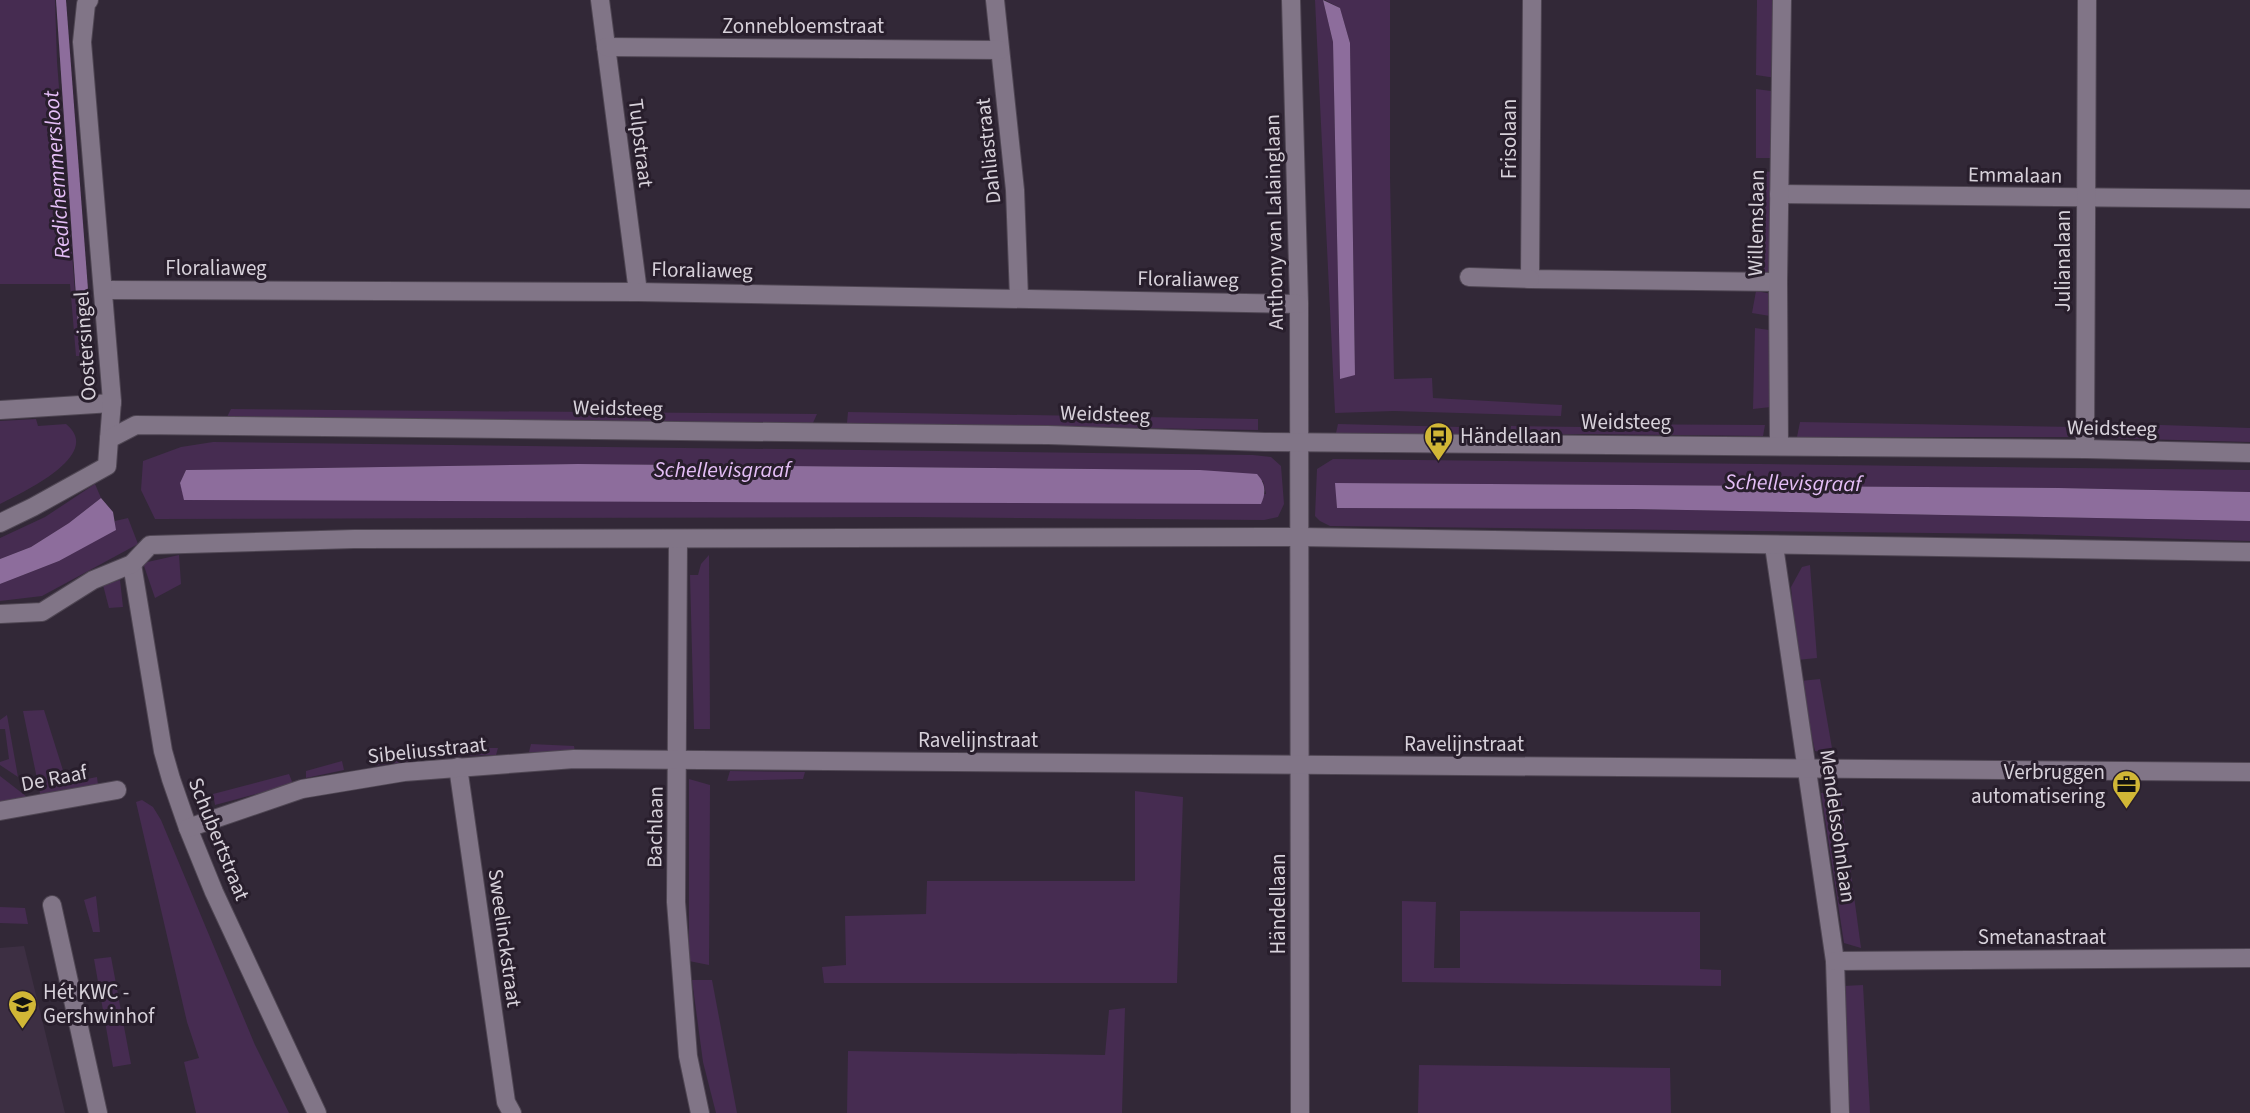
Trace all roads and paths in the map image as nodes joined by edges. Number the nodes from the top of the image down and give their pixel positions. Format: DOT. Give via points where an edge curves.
graph roads {
  1 [pos="89,0"];
  2 [pos="600,0"];
  3 [pos="995,0"];
  4 [pos="1291,0"];
  5 [pos="1533,0"];
  6 [pos="1782,0"];
  7 [pos="2087,0"];
  8 [pos="606,47"];
  9 [pos="1000,50"];
  10 [pos="1779,194"];
  11 [pos="2086,199"];
  12 [pos="2250,199"];
  13 [pos="1469,277"];
  14 [pos="1530,279"];
  15 [pos="1778,282"];
  16 [pos="104,291"];
  17 [pos="638,292"];
  18 [pos="1019,298"];
  19 [pos="1299,304"];
  20 [pos="112,403"];
  21 [pos="0,410"];
  22 [pos="109,439"];
  23 [pos="1300,442"];
  24 [pos="1779,446"];
  25 [pos="2085,449"];
  26 [pos="2250,453"];
  27 [pos="0,523"];
  28 [pos="1300,537"];
  29 [pos="678,540"];
  30 [pos="1774,546"];
  31 [pos="2250,552"];
  32 [pos="132,564"];
  33 [pos="0,614"];
  34 [pos="678,760"];
  35 [pos="1300,765"];
  36 [pos="458,767"];
  37 [pos="1808,769"];
  38 [pos="2250,772"];
  39 [pos="117,790"];
  40 [pos="0,811"];
  41 [pos="188,828"];
  42 [pos="51,905"];
  43 [pos="2250,958"];
  44 [pos="1835,961"];
  45 [pos="98,1113"];
  46 [pos="317,1113"];
  47 [pos="512,1113"];
  48 [pos="700,1113"];
  49 [pos="1300,1113"];
  50 [pos="1840,1113"];
  1 -- 16 [label="street, Oostersingel" via="82,42"];
  2 -- 8 [label="street, Tulpstraat"];
  3 -- 9 [label="street, Dahliastraat"];
  4 -- 19 [label="street, Anthony van Lalainglaan"];
  5 -- 14 [label="street, Frisolaan"];
  6 -- 10 [label="street, Willemslaan"];
  7 -- 11 [label="street, Julianalaan"];
  8 -- 9 [label="street, Zonnebloemstraat"];
  8 -- 17 [label="street, Tulpstraat"];
  9 -- 18 [label="street, Dahliastraat" via="1015,190"];
  10 -- 11 [label="street, Emmalaan"];
  10 -- 15 [label="street, Willemslaan"];
  11 -- 12 [label="street, Emmalaan"];
  11 -- 25 [label="street, Julianalaan"];
  13 -- 14 [label="street"];
  14 -- 15 [label="street"];
  15 -- 24 [label="street, Willemslaan"];
  16 -- 17 [label="street, Floraliaweg"];
  16 -- 20 [label="street, Oostersingel"];
  17 -- 18 [label="street, Floraliaweg"];
  18 -- 19 [label="street, Floraliaweg"];
  19 -- 23 [label="street, Anthony van Lalainglaan"];
  20 -- 21 [label="street"];
  20 -- 22 [label="street, Oostersingel"];
  22 -- 23 [label="street, Weidsteeg" via="136,425 1048,435"];
  22 -- 27 [label="street" via="107,466"];
  23 -- 24 [label="street, Weidsteeg"];
  23 -- 28 [label="street, Händellaan"];
  24 -- 25 [label="street, Weidsteeg"];
  25 -- 26 [label="street, Weidsteeg"];
  28 -- 29 [label="street"];
  28 -- 30 [label="street"];
  28 -- 35 [label="street, Händellaan"];
  29 -- 32 [label="street" via="354,539 150,545"];
  29 -- 34 [label="street, Bachlaan"];
  30 -- 31 [label="street"];
  30 -- 37 [label="street, Mendelssohnlaan"];
  32 -- 33 [label="street" via="93,580 42,612"];
  32 -- 41 [label="street, Schubertstraat" via="164,751"];
  34 -- 35 [label="street, Ravelijnstraat"];
  34 -- 36 [label="street, Sibeliusstraat" via="574,759"];
  34 -- 48 [label="street, Bachlaan" via="676,902 688,1056"];
  35 -- 37 [label="street, Ravelijnstraat"];
  35 -- 49 [label="street, Händellaan"];
  36 -- 41 [label="street, Sibeliusstraat" via="302,789"];
  36 -- 47 [label="street, Sweelinckstraat" via="504,1091"];
  37 -- 38 [label="street, Ravelijnstraat"];
  37 -- 44 [label="street, Mendelssohnlaan"];
  39 -- 40 [label="street, De Raaf"];
  41 -- 46 [label="street, Schubertstraat"];
  42 -- 45 [label="street"];
  43 -- 44 [label="street, Smetanastraat"];
  44 -- 50 [label="street, Mendelssohnlaan"];
}
